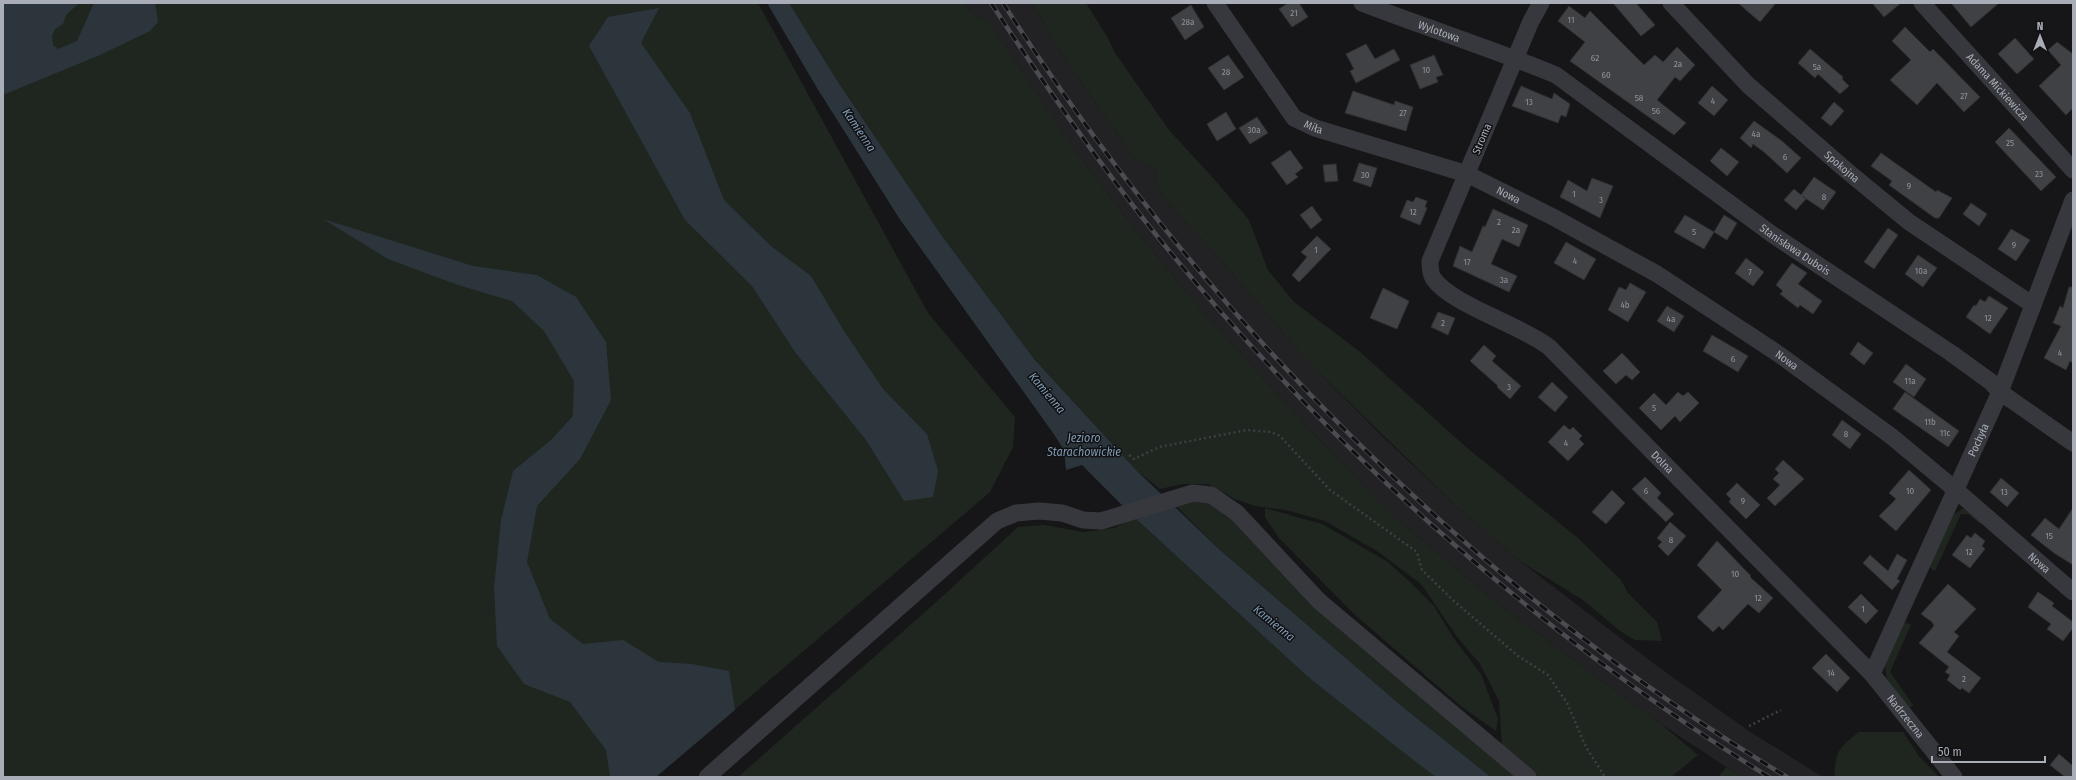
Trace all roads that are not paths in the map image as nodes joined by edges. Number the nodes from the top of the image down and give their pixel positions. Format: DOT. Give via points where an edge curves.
graph roads {
  1 [pos="1215,3"];
  2 [pos="1362,3"];
  3 [pos="1541,3"];
  4 [pos="1671,3"];
  5 [pos="1922,3"];
  6 [pos="1516,59"];
  7 [pos="2073,170"];
  8 [pos="1467,174"];
  9 [pos="2073,200"];
  10 [pos="1432,277"];
  11 [pos="2033,305"];
  12 [pos="2000,392"];
  13 [pos="2073,443"];
  14 [pos="1957,491"];
  15 [pos="2073,592"];
  16 [pos="1872,674"];
  17 [pos="707,777"];
  18 [pos="1528,777"];
  19 [pos="1954,777"];
  1 -- 8 [label="street, Miła" via="1294,118 1315,128"];
  2 -- 6 [label="street, Wylotowa"];
  3 -- 6 [label="street, Stroma"];
  4 -- 11 [label="street, Spokojna" via="1748,85 1847,171 1909,222"];
  5 -- 7 [label="street, Adama Mickiewicza"];
  6 -- 8 [label="street, Stroma"];
  6 -- 12 [label="street, Stanisława Dubois" via="1556,76 1773,235 1950,353 1991,382"];
  8 -- 10 [label="street, Stroma" via="1430,260"];
  8 -- 14 [label="street, Nowa" via="1553,217 1657,274 1780,355 1891,436"];
  9 -- 11 [label="street, Pochyła"];
  10 -- 16 [label="street, Dolna" via="1444,290 1549,347"];
  11 -- 12 [label="street, Pochyła"];
  12 -- 13 [label="street, Stanisława Dubois"];
  12 -- 14 [label="street, Pochyła"];
  14 -- 15 [label="street, Nowa"];
  14 -- 16 [label="street, Pochyła"];
  16 -- 19 [label="street, Nadrzeczna"];
  17 -- 18 [label="street" via="997,521 1016,513 1039,511 1101,521 1193,493 1211,495 1237,513 1319,601"];
}
